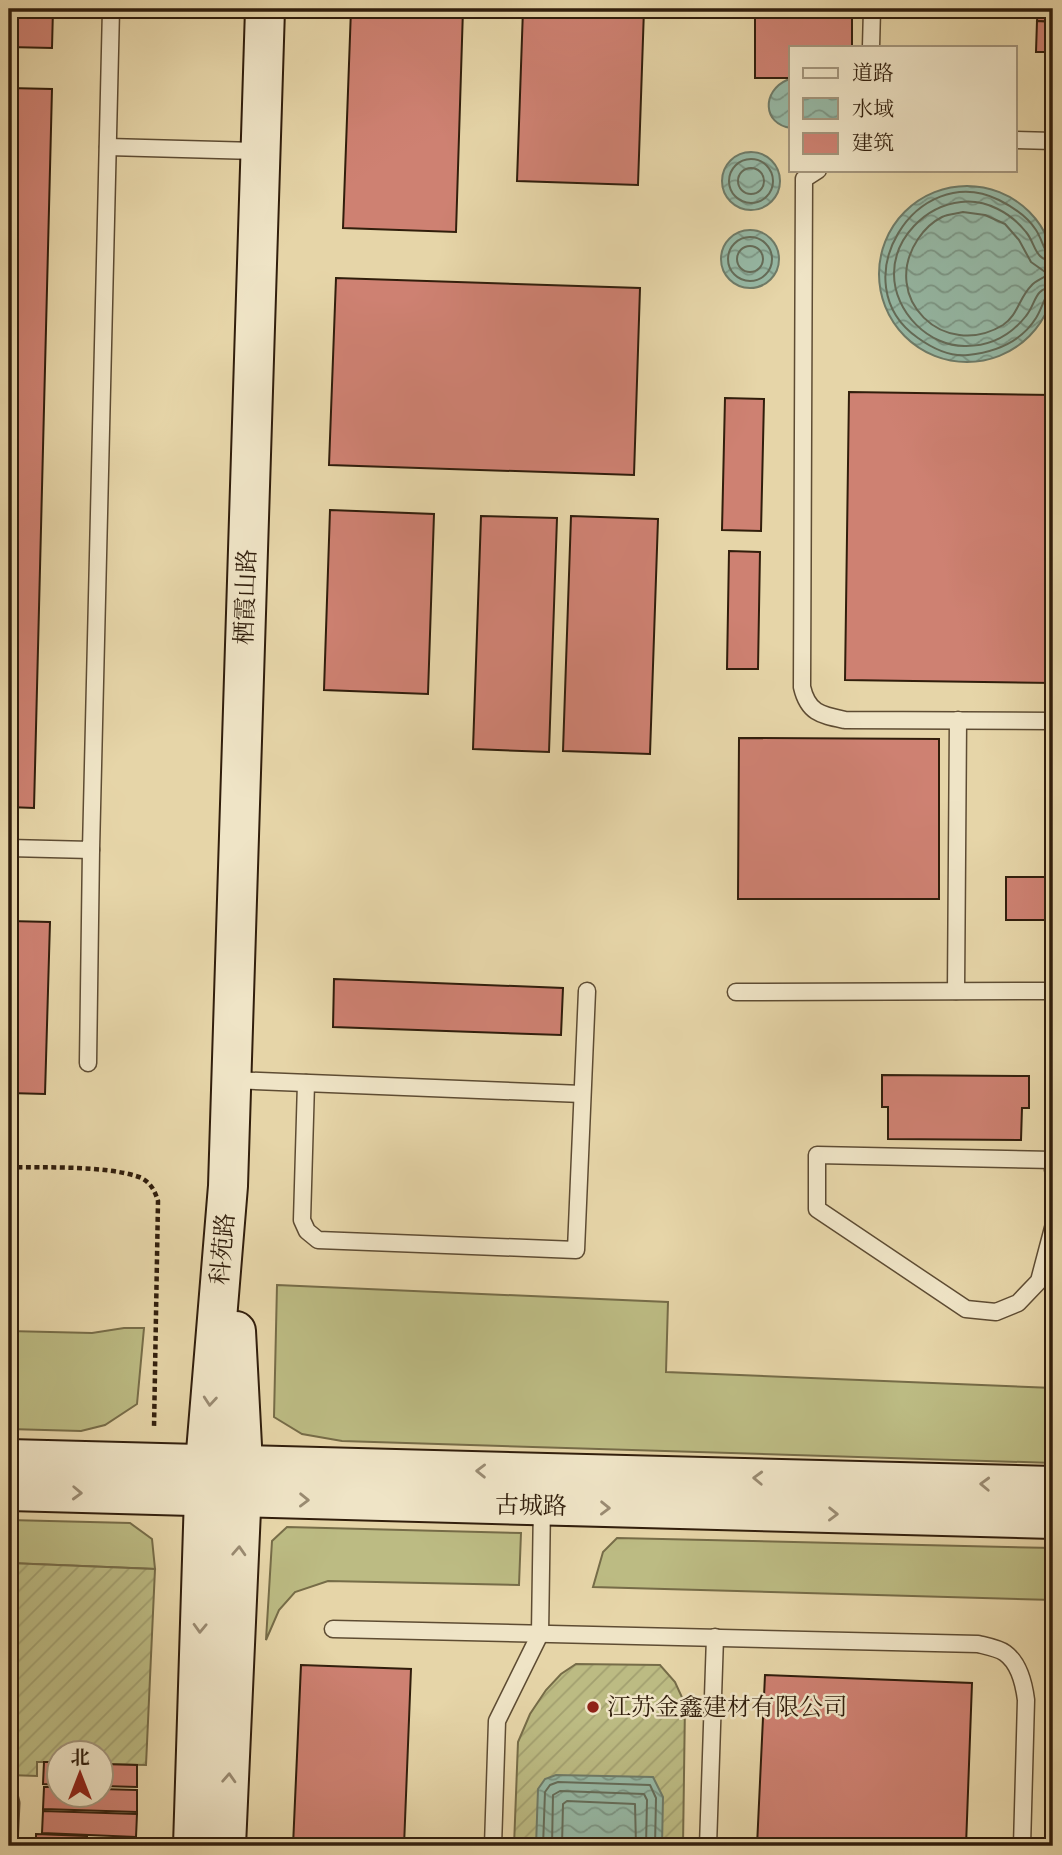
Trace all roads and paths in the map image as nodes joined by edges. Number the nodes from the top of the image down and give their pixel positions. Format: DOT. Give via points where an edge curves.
graph roads {
  1 [pos="111,9"];
  2 [pos="265,9"];
  3 [pos="872,9"];
  4 [pos="871,46"];
  5 [pos="1016,140"];
  6 [pos="1053,141"];
  7 [pos="108,147"];
  8 [pos="259,151"];
  9 [pos="815,172"];
  10 [pos="958,720"];
  11 [pos="1053,721"];
  12 [pos="9,848"];
  13 [pos="91,850"];
  14 [pos="1053,990"];
  15 [pos="587,991"];
  16 [pos="956,991"];
  17 [pos="736,992"];
  18 [pos="88,1063"];
  19 [pos="232,1080"];
  20 [pos="306,1083"];
  21 [pos="582,1094"];
  22 [pos="9,1167"];
  23 [pos="1053,1170"];
  24 [pos="228,1186"];
  25 [pos="1053,1228"];
  26 [pos="9,1459"];
  27 [pos="153,1463"];
  28 [pos="205,1481"];
  29 [pos="242,1482"];
  30 [pos="1053,1486"];
  31 [pos="542,1489"];
  32 [pos="9,1491"];
  33 [pos="1053,1519"];
  34 [pos="333,1629"];
  35 [pos="540,1634"];
  36 [pos="715,1637"];
  37 [pos="9,1795"];
  38 [pos="9,1846"];
  39 [pos="193,1846"];
  40 [pos="226,1846"];
  41 [pos="493,1846"];
  42 [pos="708,1846"];
  43 [pos="1022,1846"];
  1 -- 7 [label="lane"];
  2 -- 8 [label="street, 栖霞山路"];
  3 -- 4 [label="lane"];
  5 -- 6 [label="lane"];
  7 -- 8 [label="lane"];
  7 -- 13 [label="lane"];
  8 -- 19 [label="street, 栖霞山路"];
  9 -- 10 [label="lane" via="804,179 802,687 806,703 821,715 845,720"];
  10 -- 11 [label="lane"];
  10 -- 16 [label="lane"];
  12 -- 13 [label="lane"];
  13 -- 18 [label="lane"];
  14 -- 16 [label="lane"];
  15 -- 21 [label="lane"];
  16 -- 17 [label="lane"];
  19 -- 20 [label="lane"];
  19 -- 24 [label="street, 栖霞山路"];
  20 -- 21 [label="lane"];
  20 -- 21 [label="lane" via="302,1220 318,1240 562,1250 576,1250"];
  22 -- 27 [label="path" via="115,1173 141,1178 154,1189 158,1202"];
  23 -- 25 [label="lane" via="1053,1160 817,1155 817,1209 966,1309 996,1312 1018,1303 1039,1281"];
  24 -- 28 [label="street, 科苑路, one-way"];
  24 -- 29 [label="street, 科苑路"];
  26 -- 27 [label="street, 古城路"];
  27 -- 28 [label="street, 古城路"];
  28 -- 29 [label="street, 古城路"];
  32 -- 28 [label="street, 古城路, one-way"];
  28 -- 39 [label="street, 科苑路, one-way"];
  29 -- 31 [label="street, 古城路"];
  40 -- 29 [label="street, 科苑路, one-way"];
  30 -- 31 [label="street, 古城路, one-way"];
  31 -- 33 [label="street, 古城路, one-way"];
  31 -- 35 [label="lane"];
  34 -- 35 [label="lane"];
  35 -- 36 [label="lane"];
  35 -- 41 [label="lane" via="498,1721"];
  36 -- 42 [label="lane"];
  36 -- 43 [label="lane" via="978,1644 1005,1652 1016,1665 1026,1700"];
  37 -- 38 [label="lane"];
}
